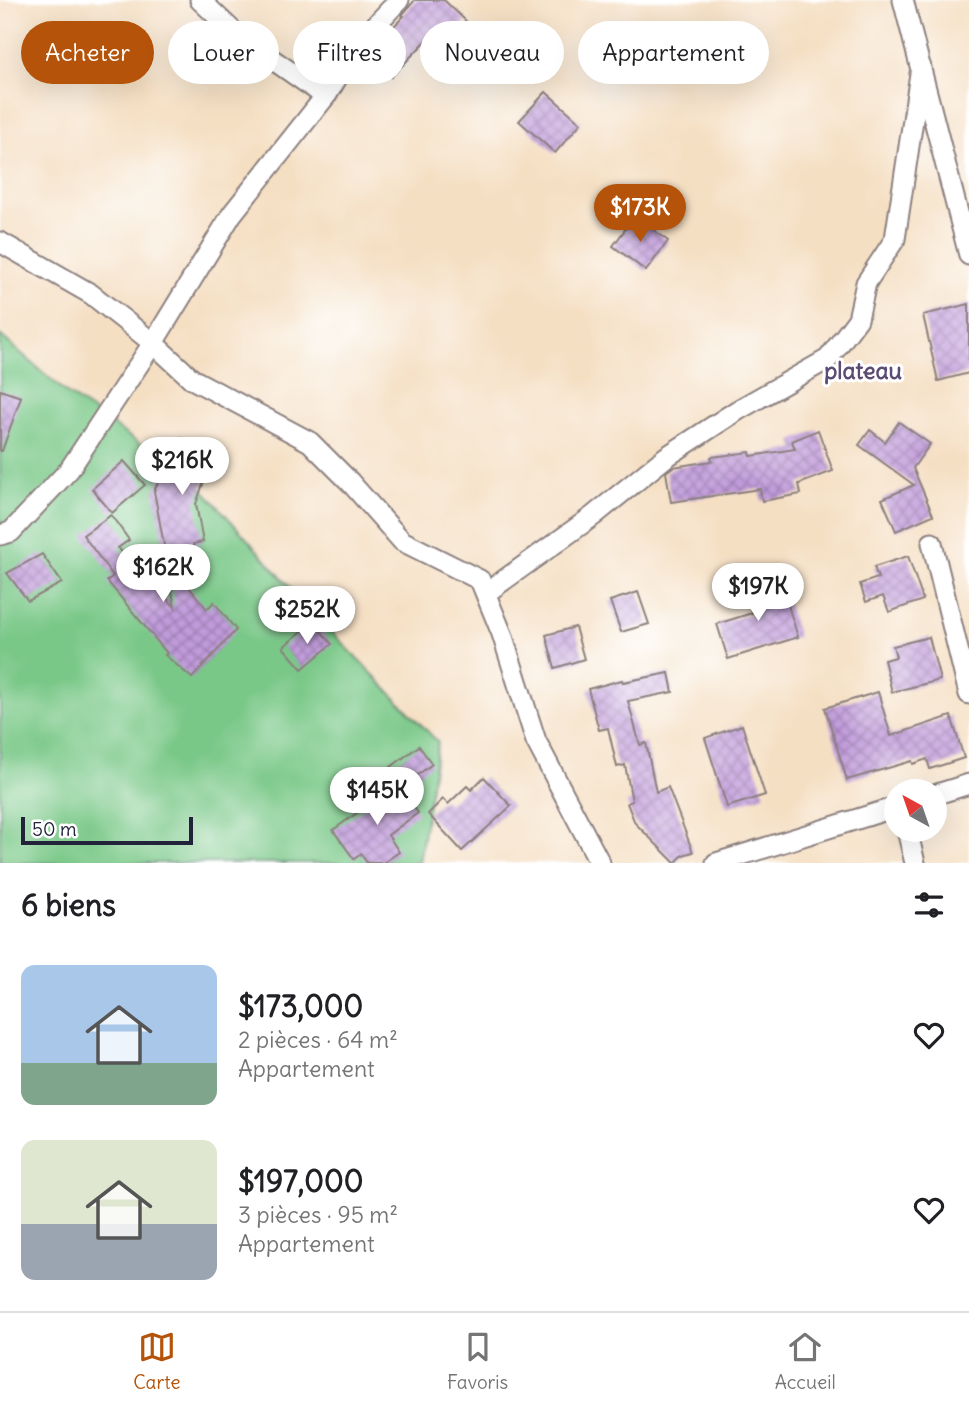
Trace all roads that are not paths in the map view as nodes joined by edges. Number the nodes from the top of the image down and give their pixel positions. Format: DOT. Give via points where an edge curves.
graph roads {
  1 [pos="200,0"];
  2 [pos="399,0"];
  3 [pos="903,0"];
  4 [pos="920,67"];
  5 [pos="325,96"];
  6 [pos="0,242"];
  7 [pos="969,255"];
  8 [pos="153,343"];
  9 [pos="0,535"];
  10 [pos="932,542"];
  11 [pos="486,593"];
  12 [pos="969,694"];
  13 [pos="969,784"];
  14 [pos="947,791"];
  15 [pos="884,811"];
  16 [pos="910,842"];
  17 [pos="600,863"];
  18 [pos="716,863"];
  19 [pos="915,863"];
  1 -- 5 [label="street" via="236,34"];
  2 -- 5 [label="street" via="356,46"];
  3 -- 4 [label="street"];
  4 -- 7 [label="street"];
  4 -- 11 [label="street" via="895,239 866,283 858,319 828,359 666,457"];
  5 -- 8 [label="street" via="232,214"];
  6 -- 8 [label="street" via="91,294"];
  8 -- 9 [label="street" via="69,470 11,532"];
  8 -- 11 [label="street" via="192,379 310,442 402,541 480,580"];
  10 -- 12 [label="street"];
  11 -- 17 [label="street" via="536,741"];
  13 -- 14 [label="street"];
  15 -- 18 [label="street"];
  16 -- 19 [label="street"];
}
